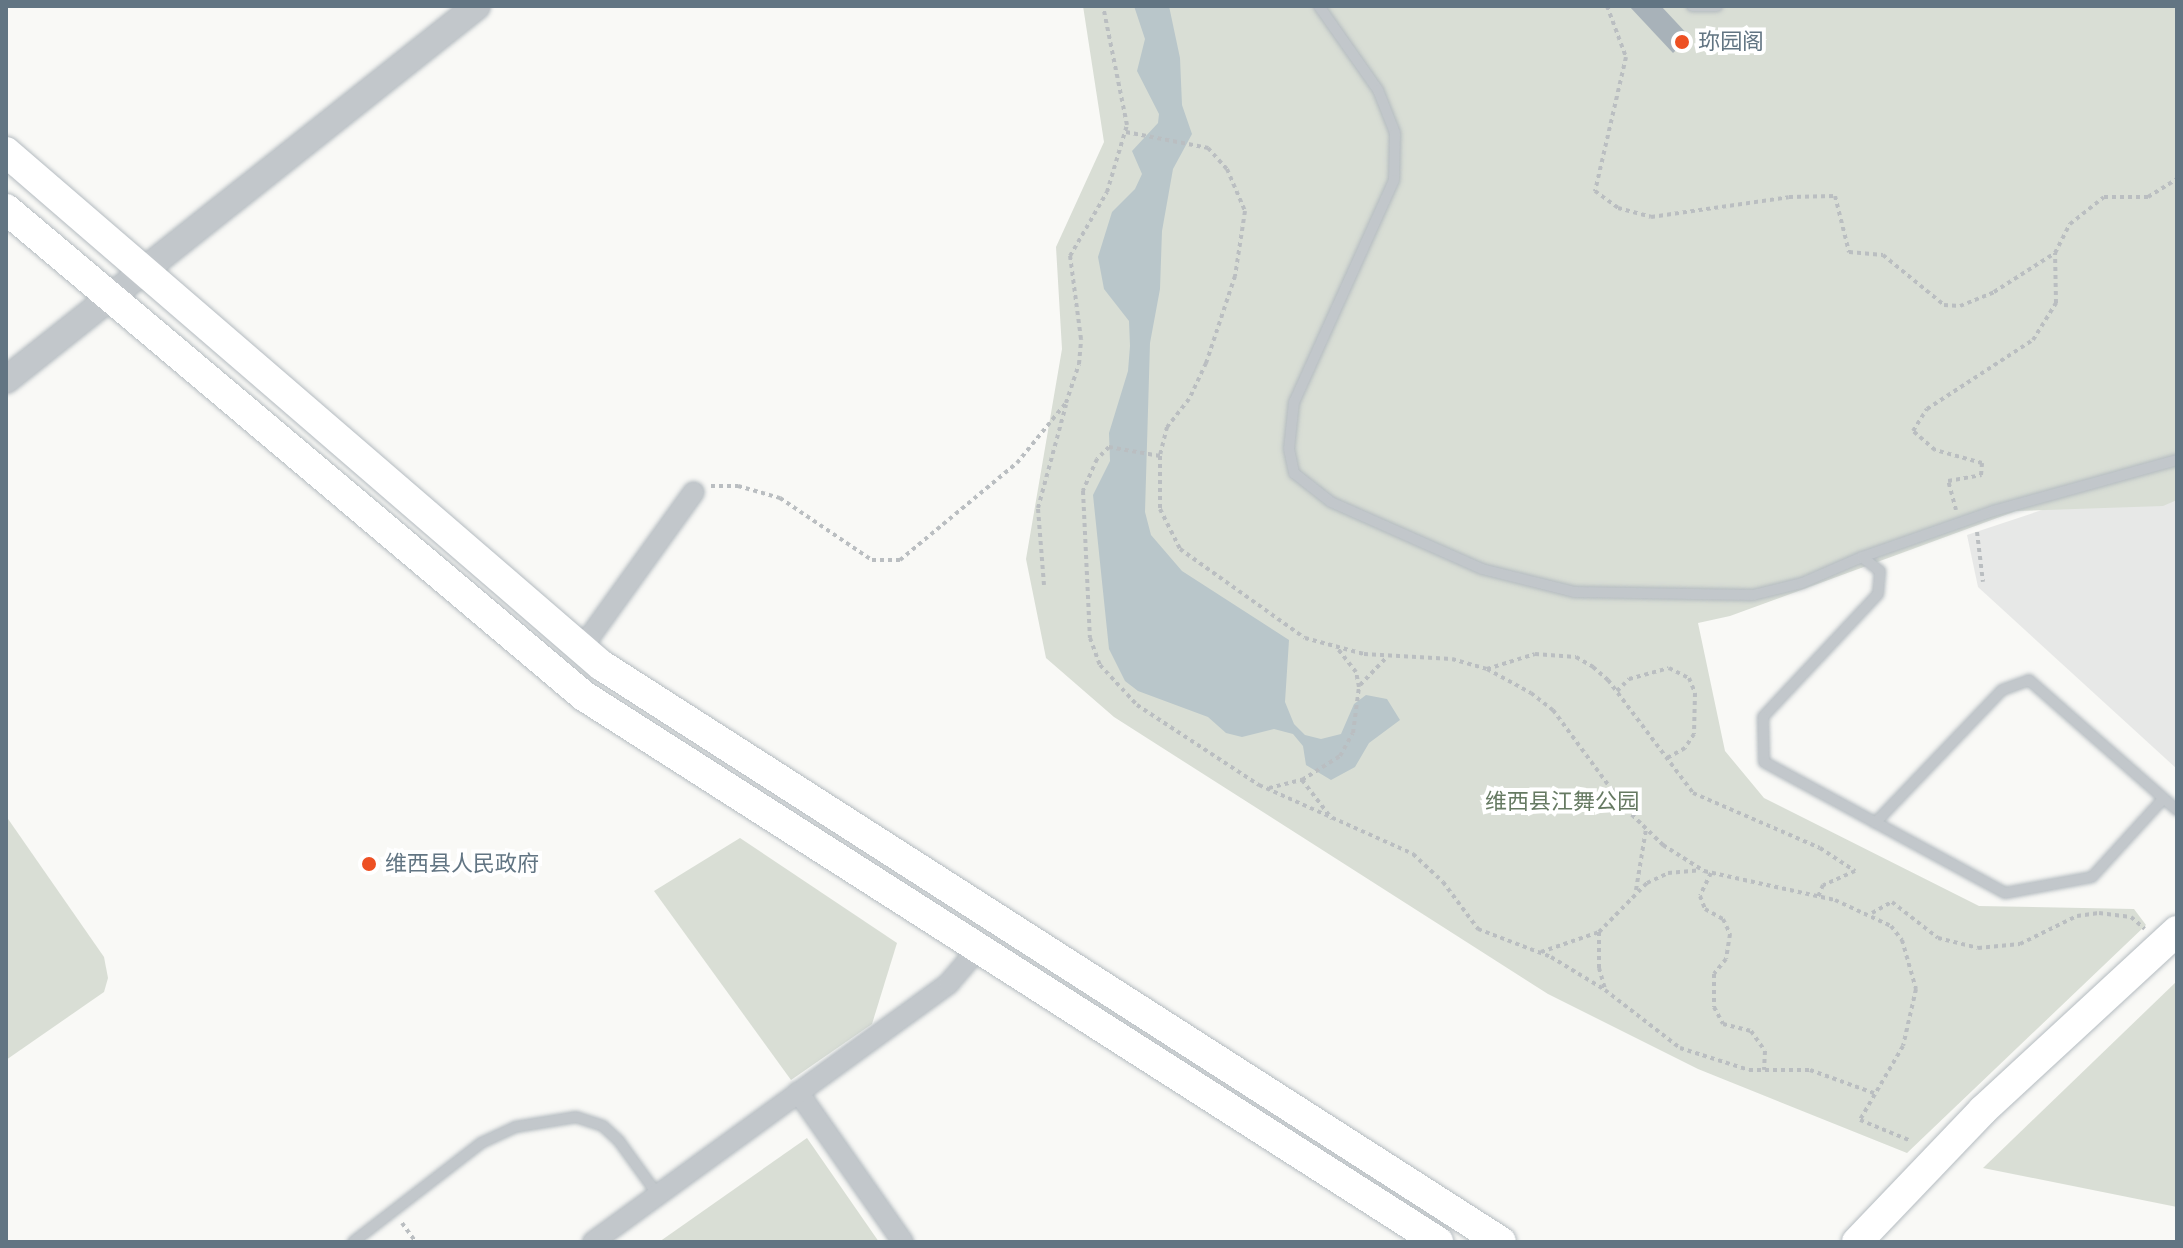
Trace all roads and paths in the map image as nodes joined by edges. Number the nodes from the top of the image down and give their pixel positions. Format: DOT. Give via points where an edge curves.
graph roads {
  1 [pos="477,6"];
  2 [pos="1103,6"];
  3 [pos="1319,6"];
  4 [pos="1607,6"];
  5 [pos="1692,6"];
  6 [pos="1717,6"];
  7 [pos="1126,132"];
  8 [pos="6,152"];
  9 [pos="2177,179"];
  10 [pos="6,209"];
  11 [pos="2055,253"];
  12 [pos="146,273"];
  13 [pos="111,300"];
  14 [pos="6,380"];
  15 [pos="1066,403"];
  16 [pos="1160,456"];
  17 [pos="2177,460"];
  18 [pos="694,492"];
  19 [pos="1976,517"];
  20 [pos="1959,524"];
  21 [pos="1862,557"];
  22 [pos="1983,582"];
  23 [pos="1044,585"];
  24 [pos="1337,648"];
  25 [pos="581,649"];
  26 [pos="1389,656"];
  27 [pos="1487,669"];
  28 [pos="1359,687"];
  29 [pos="1617,691"];
  30 [pos="1666,758"];
  31 [pos="1302,780"];
  32 [pos="1267,789"];
  33 [pos="2163,799"];
  34 [pos="2177,810"];
  35 [pos="1332,819"];
  36 [pos="1875,823"];
  37 [pos="1646,829"];
  38 [pos="1704,871"];
  39 [pos="1711,873"];
  40 [pos="1636,890"];
  41 [pos="1818,897"];
  42 [pos="1872,913"];
  43 [pos="1599,932"];
  44 [pos="2169,938"];
  45 [pos="978,949"];
  46 [pos="1539,953"];
  47 [pos="1605,990"];
  48 [pos="1763,1071"];
  49 [pos="798,1092"];
  50 [pos="1874,1093"];
  51 [pos="1909,1140"];
  52 [pos="658,1195"];
  53 [pos="393,1211"];
  54 [pos="353,1242"];
  55 [pos="416,1242"];
  56 [pos="593,1242"];
  57 [pos="903,1242"];
  58 [pos="1438,1242"];
  59 [pos="1501,1242"];
  60 [pos="1857,1242"];
  1 -- 12 [label="street"];
  2 -- 7 [label="path"];
  3 -- 21 [label="lane" via="1378,90 1395,133 1394,180 1294,402 1289,449 1294,473 1331,502 1482,569 1575,592 1753,595 1802,583"];
  4 -- 11 [label="path" via="1626,57 1595,191 1618,208 1651,217 1789,197 1835,196 1849,252 1883,255 1944,305 1960,306 1994,292"];
  5 -- 6 [label="lane"];
  7 -- 15 [label="path" via="1107,192 1070,256 1081,339"];
  7 -- 16 [label="path" via="1208,148 1227,169 1245,211 1235,276 1206,363 1189,399 1167,427"];
  8 -- 12 [label="main road"];
  9 -- 11 [label="path" via="2148,197 2104,197 2070,224"];
  10 -- 13 [label="main road"];
  11 -- 20 [label="path" via="2056,303 2033,340 1927,409 1913,431 1935,450 1982,463 1981,475 1948,481"];
  12 -- 13 [label="street"];
  12 -- 25 [label="main road"];
  13 -- 14 [label="street"];
  13 -- 45 [label="main road" via="584,696"];
  15 -- 18 [label="path" via="1017,463 911,555 885,563 872,560 780,498 714,484"];
  15 -- 23 [label="path" via="1038,508"];
  16 -- 24 [label="path" via="1160,509 1180,549 1293,631"];
  16 -- 32 [label="path" via="1109,447 1097,459 1083,491 1086,608 1100,665 1137,705"];
  17 -- 19 [label="lane"];
  18 -- 25 [label="street"];
  19 -- 20 [label="lane"];
  19 -- 22 [label="path"];
  20 -- 21 [label="lane"];
  21 -- 36 [label="lane" via="1880,571 1878,594 1763,717 1764,762"];
  24 -- 26 [label="path"];
  24 -- 28 [label="path" via="1356,672"];
  25 -- 59 [label="main road"];
  26 -- 27 [label="path" via="1452,659"];
  26 -- 28 [label="path"];
  27 -- 29 [label="path" via="1556,653 1593,667"];
  27 -- 37 [label="path" via="1553,710"];
  28 -- 31 [label="path" via="1345,749 1326,768"];
  29 -- 30 [label="path"];
  29 -- 30 [label="path" via="1637,676 1669,668 1684,672 1694,685 1694,734 1685,748"];
  30 -- 41 [label="path" via="1693,793 1820,848 1855,871 1823,885"];
  31 -- 32 [label="path"];
  31 -- 35 [label="path"];
  32 -- 35 [label="path"];
  33 -- 34 [label="lane"];
  33 -- 36 [label="lane" via="2092,877 2005,893"];
  33 -- 36 [label="lane" via="2029,680 2002,690"];
  35 -- 46 [label="path" via="1413,854 1443,882 1478,929"];
  37 -- 38 [label="path"];
  37 -- 40 [label="path"];
  38 -- 39 [label="path"];
  38 -- 40 [label="path" via="1668,873"];
  39 -- 41 [label="path"];
  39 -- 48 [label="path" via="1700,896 1705,909 1723,919 1730,934 1726,959 1714,974 1714,1007 1723,1024 1751,1031 1765,1051 1768,1063"];
  40 -- 43 [label="path"];
  41 -- 42 [label="path"];
  42 -- 44 [label="path" via="1892,902 1938,938 1978,948 2020,944 2077,916 2099,913 2131,917"];
  42 -- 50 [label="path" via="1902,940 1916,989 1903,1046"];
  43 -- 46 [label="path"];
  43 -- 47 [label="path"];
  44 -- 60 [label="main road" via="1983,1110"];
  45 -- 49 [label="street" via="949,983"];
  45 -- 58 [label="main road"];
  46 -- 47 [label="path"];
  47 -- 48 [label="path" via="1680,1048"];
  48 -- 50 [label="path" via="1810,1070"];
  49 -- 52 [label="street"];
  49 -- 57 [label="street"];
  50 -- 51 [label="path" via="1860,1120"];
  52 -- 53 [label="lane" via="619,1141 603,1126 576,1117 515,1127 481,1143"];
  52 -- 56 [label="street"];
  53 -- 54 [label="lane"];
  53 -- 55 [label="path"];
}
